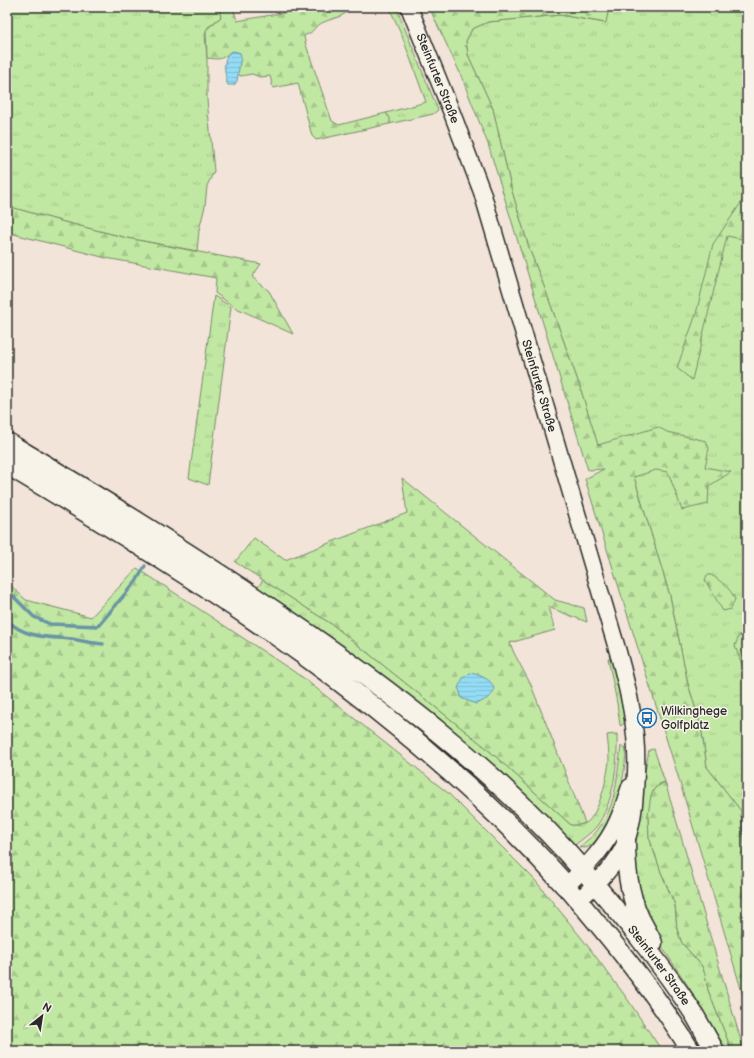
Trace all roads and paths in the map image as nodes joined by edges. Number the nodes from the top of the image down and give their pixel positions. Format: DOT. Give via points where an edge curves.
graph roads {
  1 [pos="409,7"];
  2 [pos="7,443"];
  3 [pos="7,464"];
  4 [pos="636,773"];
  5 [pos="626,839"];
  6 [pos="589,877"];
  7 [pos="572,893"];
  8 [pos="662,968"];
  9 [pos="691,1051"];
  10 [pos="715,1051"];
  1 -- 4 [label="main road, Steinfurter Straße" via="469,155 502,255 622,668 633,718 637,752"];
  2 -- 6 [label="highway" via="216,572 368,678 476,763 516,800"];
  3 -- 7 [label="highway" via="222,598 338,678 455,776 521,838"];
  4 -- 5 [label="main road, Steinfurter Straße" via="635,800"];
  4 -- 6 [label="main road, Steinfurter Straße" via="614,827"];
  5 -- 6 [label="main road, Steinfurter Straße" via="614,862"];
  5 -- 8 [label="main road" via="626,865 632,896"];
  6 -- 7 [label="main road, Steinfurter Straße"];
  6 -- 8 [label="main road, Steinfurter Straße"];
  7 -- 9 [label="main road, Steinfurter Straße" via="646,983"];
  8 -- 10 [label="main road, Steinfurter Straße" via="694,1014"];
}
